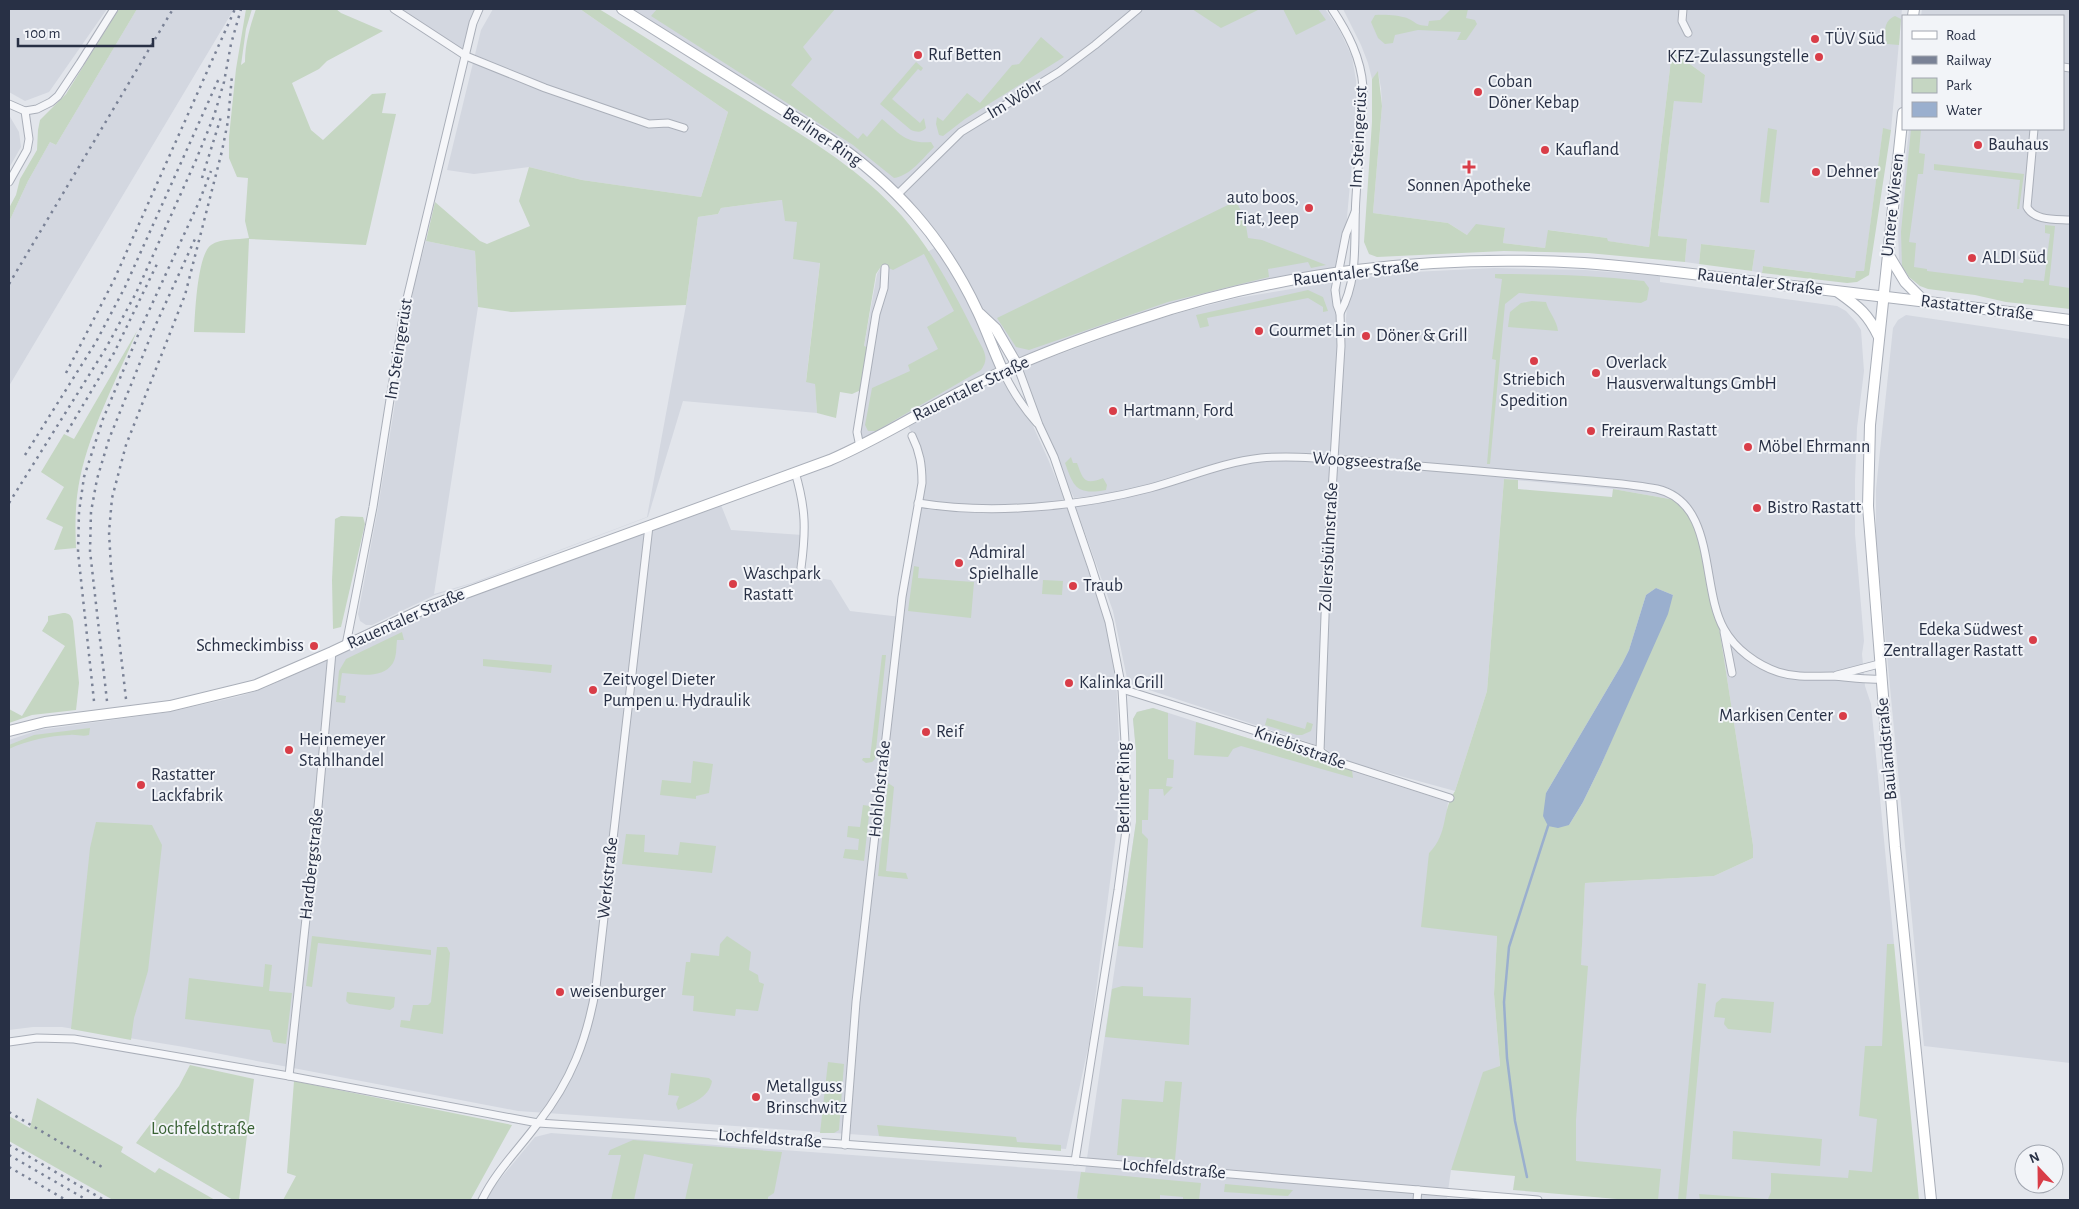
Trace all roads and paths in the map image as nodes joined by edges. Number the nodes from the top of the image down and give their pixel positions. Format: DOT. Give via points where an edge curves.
graph roads {
  1 [pos="114,9"];
  2 [pos="394,9"];
  3 [pos="479,9"];
  4 [pos="622,9"];
  5 [pos="1138,9"];
  6 [pos="1332,9"];
  7 [pos="1683,9"];
  8 [pos="1688,33"];
  9 [pos="466,56"];
  10 [pos="9,104"];
  11 [pos="25,111"];
  12 [pos="1902,122"];
  13 [pos="684,128"];
  14 [pos="2034,130"];
  15 [pos="9,182"];
  16 [pos="898,194"];
  17 [pos="1355,212"];
  18 [pos="2070,220"];
  19 [pos="1888,254"];
  20 [pos="885,268"];
  21 [pos="1353,271"];
  22 [pos="1337,274"];
  23 [pos="1835,291"];
  24 [pos="1884,297"];
  25 [pos="1924,301"];
  26 [pos="977,311"];
  27 [pos="1340,313"];
  28 [pos="2070,320"];
  29 [pos="1880,338"];
  30 [pos="1017,365"];
  31 [pos="1003,372"];
  32 [pos="1039,425"];
  33 [pos="912,436"];
  34 [pos="860,447"];
  35 [pos="1333,459"];
  36 [pos="795,472"];
  37 [pos="1070,502"];
  38 [pos="918,503"];
  39 [pos="648,526"];
  40 [pos="801,568"];
  41 [pos="1724,629"];
  42 [pos="346,645"];
  43 [pos="332,652"];
  44 [pos="1879,664"];
  45 [pos="1732,673"];
  46 [pos="1831,676"];
  47 [pos="1881,679"];
  48 [pos="1122,689"];
  49 [pos="9,731"];
  50 [pos="1320,751"];
  51 [pos="1450,798"];
  52 [pos="9,1042"];
  53 [pos="289,1076"];
  54 [pos="538,1124"];
  55 [pos="845,1145"];
  56 [pos="1075,1161"];
  57 [pos="1418,1190"];
  58 [pos="482,1200"];
  59 [pos="1417,1200"];
  60 [pos="1538,1200"];
  61 [pos="1932,1200"];
  1 -- 11 [label="street" via="58,96 37,109"];
  2 -- 9 [label="street"];
  3 -- 9 [label="street, Im Steingerüst"];
  4 -- 16 [label="street, Berliner Ring" via="834,142"];
  5 -- 16 [label="street, Im Wöhr" via="1059,72 961,132"];
  6 -- 17 [label="street, Im Steingerüst" via="1354,48 1362,80"];
  7 -- 8 [label="street" via="1682,21"];
  9 -- 13 [label="street" via="545,88 650,124 668,123"];
  9 -- 42 [label="street, Im Steingerüst" via="404,311 373,507"];
  10 -- 11 [label="street"];
  11 -- 15 [label="street" via="29,139 27,150"];
  12 -- 19 [label="street, Untere Wiesen"];
  14 -- 18 [label="street" via="2027,207 2036,216"];
  16 -- 26 [label="street, Berliner Ring" via="939,246"];
  17 -- 21 [label="street, Im Steingerüst"];
  17 -- 22 [label="street, Im Steingerüst" via="1346,234"];
  19 -- 24 [label="street, Untere Wiesen"];
  19 -- 25 [label="street" via="1905,282"];
  20 -- 34 [label="street" via="858,432"];
  21 -- 22 [label="street, Rauentaler Straße"];
  21 -- 23 [label="street, Rauentaler Straße" via="1460,262 1544,261 1679,272"];
  21 -- 27 [label="street, Zollersbühnstraße"];
  22 -- 27 [label="street, Zollersbühnstraße" via="1335,290"];
  22 -- 30 [label="street, Rauentaler Straße" via="1207,299 1078,340"];
  23 -- 24 [label="street, Rauentaler Straße"];
  23 -- 29 [label="street" via="1866,314"];
  24 -- 25 [label="street, Rastatter Straße"];
  24 -- 29 [label="street, Baulandstraße"];
  25 -- 28 [label="street, Rastatter Straße"];
  26 -- 30 [label="street, Berliner Ring" via="996,329"];
  26 -- 31 [label="street, Berliner Ring"];
  27 -- 35 [label="street, Zollersbühnstraße" via="1341,346"];
  29 -- 44 [label="street, Baulandstraße" via="1870,425 1868,506"];
  30 -- 31 [label="street, Rauentaler Straße"];
  30 -- 32 [label="street, Berliner Ring"];
  31 -- 32 [label="street, Berliner Ring" via="1022,406"];
  31 -- 34 [label="street, Rauentaler Straße" via="920,412"];
  32 -- 37 [label="street, Berliner Ring"];
  33 -- 38 [label="street, Hohlohstraße" via="923,466"];
  34 -- 36 [label="street, Rauentaler Straße"];
  35 -- 37 [label="street, Woogseestraße" via="1250,460 1115,496"];
  35 -- 41 [label="street, Woogseestraße" via="1661,490 1675,497 1693,514 1717,614"];
  35 -- 50 [label="street, Zollersbühnstraße"];
  36 -- 39 [label="street, Rauentaler Straße"];
  36 -- 40 [label="street" via="805,516"];
  37 -- 38 [label="street, Woogseestraße" via="995,508"];
  37 -- 48 [label="street, Berliner Ring" via="1109,622"];
  38 -- 55 [label="street, Hohlohstraße" via="902,598 882,769 856,1002"];
  39 -- 42 [label="street, Rauentaler Straße" via="430,606"];
  39 -- 54 [label="street, Werkstraße" via="591,1015 574,1064"];
  41 -- 45 [label="street, Woogseestraße"];
  41 -- 46 [label="street, Woogseestraße" via="1747,655 1776,672 1801,677"];
  42 -- 43 [label="street, Rauentaler Straße"];
  43 -- 49 [label="street, Rauentaler Straße" via="256,685 220,694 170,706 36,723"];
  43 -- 53 [label="street, Hardbergstraße"];
  44 -- 46 [label="street, Woogseestraße"];
  44 -- 47 [label="street, Baulandstraße"];
  46 -- 47 [label="street, Woogseestraße"];
  47 -- 61 [label="street, Baulandstraße"];
  48 -- 50 [label="street, Kniebisstraße"];
  48 -- 56 [label="street, Berliner Ring" via="1126,830"];
  50 -- 51 [label="street, Kniebisstraße" via="1332,760"];
  52 -- 53 [label="street, Lochfeldstraße" via="37,1038 74,1039"];
  53 -- 54 [label="street, Lochfeldstraße"];
  54 -- 55 [label="street, Lochfeldstraße"];
  54 -- 58 [label="street, Werkstraße" via="489,1184"];
  55 -- 56 [label="street, Lochfeldstraße"];
  56 -- 57 [label="street, Lochfeldstraße"];
  57 -- 59 [label="street"];
  57 -- 60 [label="street, Lochfeldstraße"];
}
